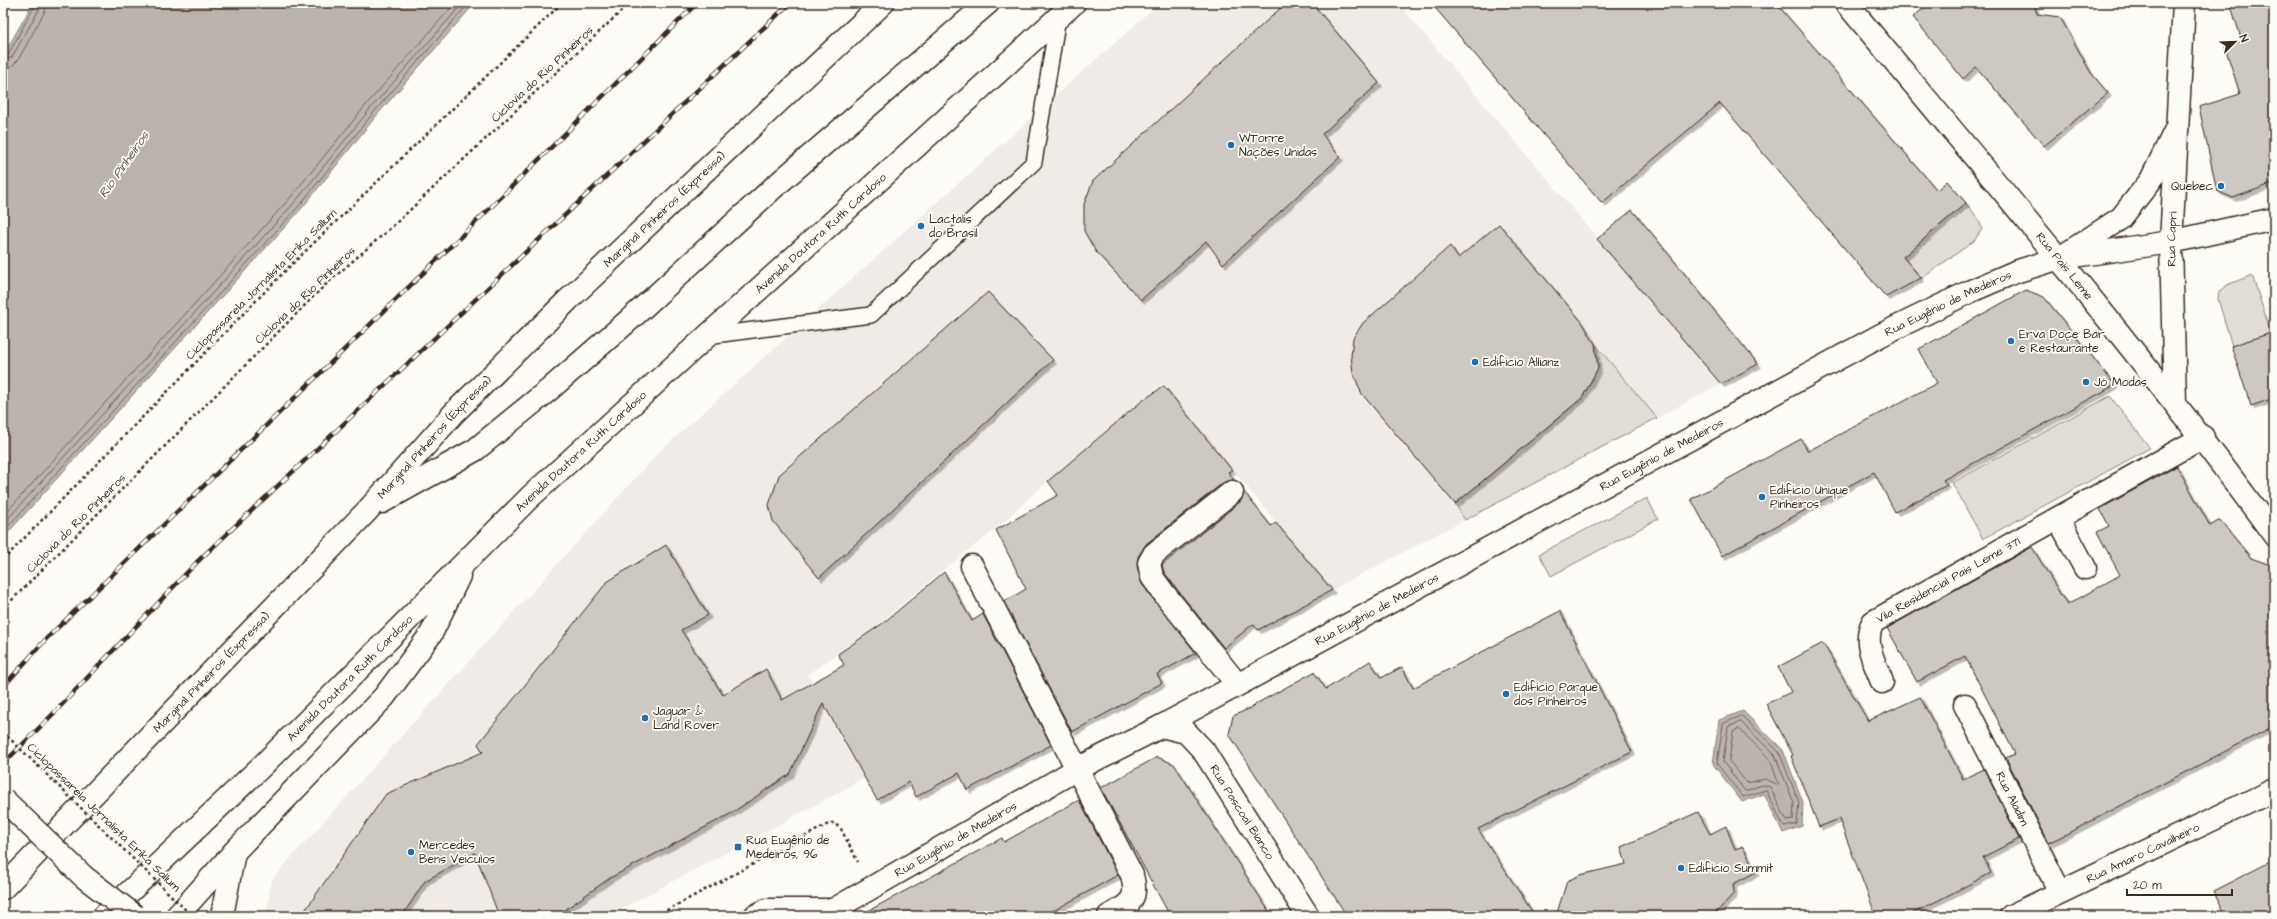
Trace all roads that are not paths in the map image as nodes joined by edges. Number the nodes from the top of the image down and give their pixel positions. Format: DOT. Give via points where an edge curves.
graph roads {
  1 [pos="883,3"];
  2 [pos="988,3"];
  3 [pos="1846,3"];
  4 [pos="2184,3"];
  5 [pos="1066,10"];
  6 [pos="2177,127"];
  7 [pos="2274,220"];
  8 [pos="2171,242"];
  9 [pos="2060,258"];
  10 [pos="705,336"];
  11 [pos="2175,403"];
  12 [pos="2203,437"];
  13 [pos="1232,492"];
  14 [pos="367,511"];
  15 [pos="2058,518"];
  16 [pos="2274,535"];
  17 [pos="465,562"];
  18 [pos="972,566"];
  19 [pos="2085,568"];
  20 [pos="1882,682"];
  21 [pos="1237,684"];
  22 [pos="1965,705"];
  23 [pos="1162,726"];
  24 [pos="1078,768"];
  25 [pos="2274,790"];
  26 [pos="3,799"];
  27 [pos="235,851"];
  28 [pos="84,877"];
  29 [pos="3,888"];
  30 [pos="2060,892"];
  31 [pos="830,913"];
  32 [pos="104,916"];
  33 [pos="109,916"];
  34 [pos="135,916"];
  35 [pos="177,916"];
  36 [pos="222,916"];
  37 [pos="754,916"];
  38 [pos="1108,916"];
  39 [pos="1308,916"];
  40 [pos="2011,916"];
  1 -- 14 [label="main road, Marginal Pinheiros (Expressa)" via="568,300 454,413"];
  2 -- 14 [label="main road" via="773,188 545,394 475,450"];
  3 -- 9 [label="main road, Rua Pais Leme"];
  4 -- 6 [label="main road, Rua Capri"];
  5 -- 10 [label="main road, Avenida Doutora Ruth Cardoso"];
  5 -- 10 [label="lane" via="1034,162 871,314"];
  6 -- 8 [label="main road, Rua Capri"];
  6 -- 9 [label="main road" via="2151,180 2121,218"];
  7 -- 8 [label="main road, Rua Eugênio de Medeiros"];
  8 -- 9 [label="main road, Rua Eugênio de Medeiros"];
  8 -- 11 [label="main road, Rua Capri"];
  9 -- 11 [label="main road, Rua Pais Leme"];
  9 -- 21 [label="main road, Rua Eugênio de Medeiros" via="2015,272 1881,335"];
  10 -- 17 [label="main road, Avenida Doutora Ruth Cardoso" via="530,497"];
  11 -- 12 [label="main road, Rua Pais Leme"];
  12 -- 15 [label="main road, Vila Residencial Pais Leme 371"];
  12 -- 16 [label="main road, Rua Pais Leme"];
  13 -- 21 [label="main road" via="1154,554 1149,563 1152,577"];
  14 -- 29 [label="main road, Marginal Pinheiros (Expressa)"];
  15 -- 19 [label="main road"];
  15 -- 20 [label="main road, Vila Residencial Pais Leme 371" via="1873,622 1868,632 1869,646"];
  17 -- 27 [label="main road" via="432,634 384,697"];
  17 -- 32 [label="main road, Avenida Doutora Ruth Cardoso" via="262,766"];
  18 -- 24 [label="main road"];
  21 -- 23 [label="main road, Rua Eugênio de Medeiros"];
  22 -- 30 [label="main road, Rua Aladim"];
  23 -- 24 [label="main road, Rua Eugênio de Medeiros"];
  23 -- 39 [label="main road, Rua Pascoal Bianco" via="1186,732 1203,750"];
  24 -- 31 [label="main road, Rua Eugênio de Medeiros"];
  24 -- 38 [label="main road" via="1132,875 1136,889 1131,902"];
  25 -- 30 [label="main road, Rua Amaro Cavalheiro"];
  26 -- 28 [label="main road, bridge"];
  27 -- 35 [label="main road"];
  27 -- 36 [label="main road"];
  28 -- 33 [label="main road"];
  28 -- 34 [label="main road, bridge"];
  30 -- 40 [label="main road, Rua Amaro Cavalheiro"];
  31 -- 37 [label="main road, Rua Eugênio de Medeiros" via="767,910"];
}
